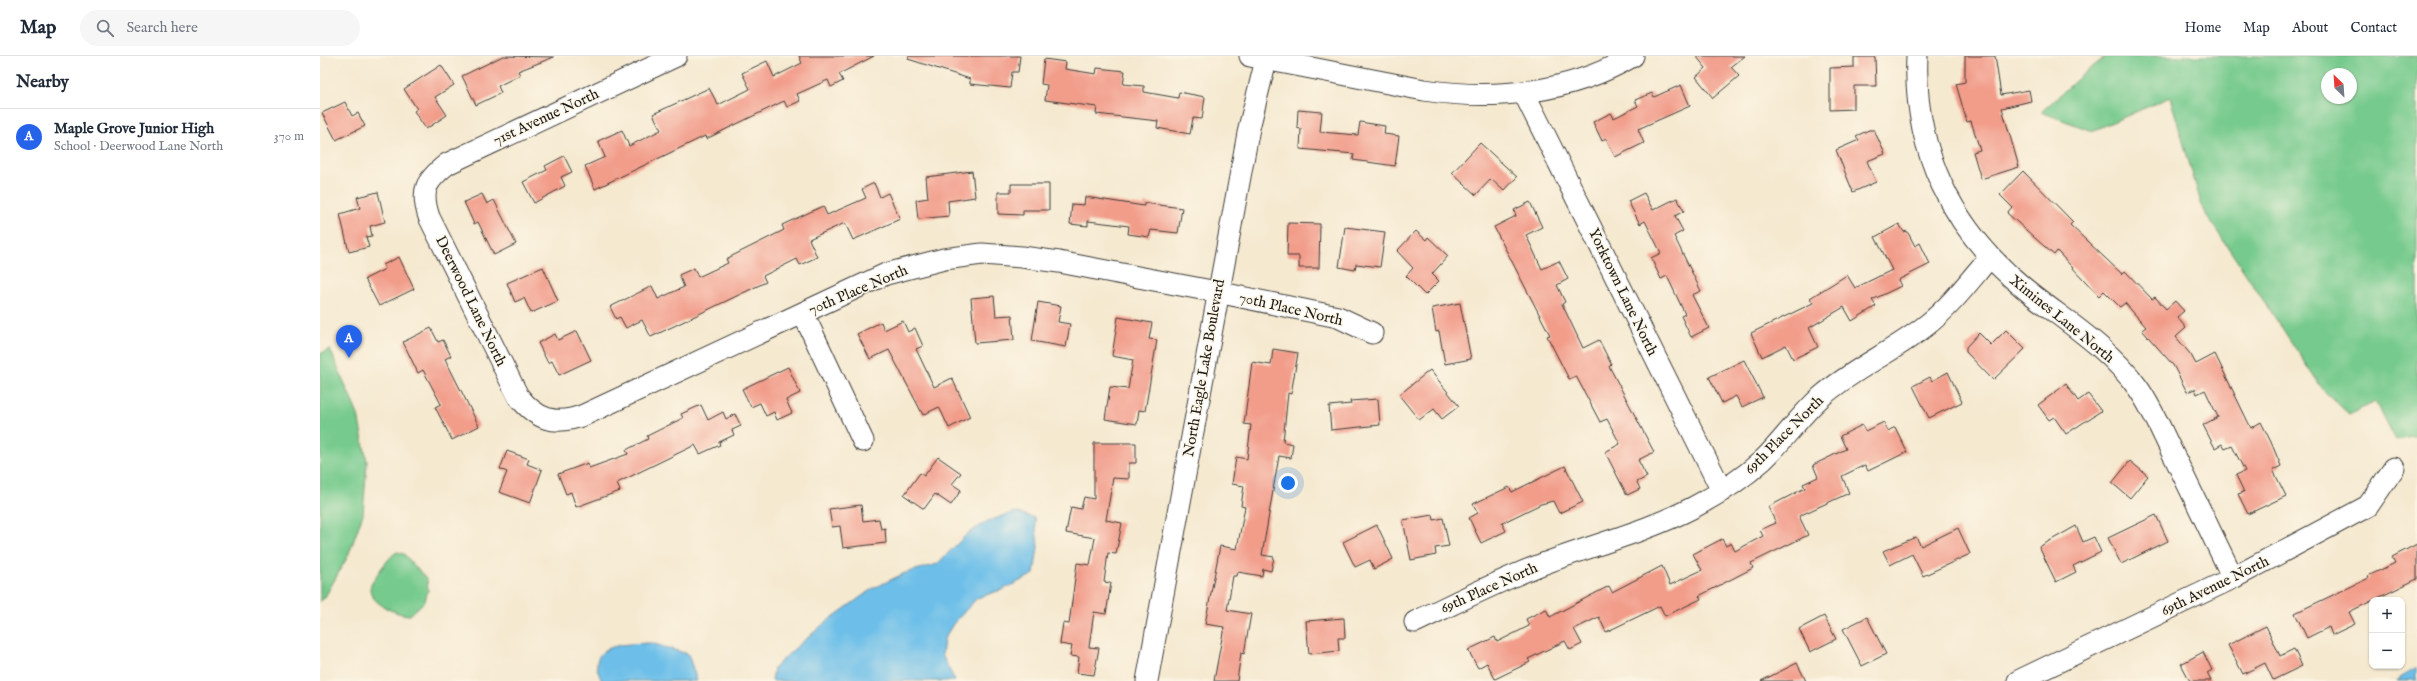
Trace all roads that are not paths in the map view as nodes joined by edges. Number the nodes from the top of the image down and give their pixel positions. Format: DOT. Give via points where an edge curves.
graph roads {
  1 [pos="676,56"];
  2 [pos="1633,56"];
  3 [pos="1917,56"];
  4 [pos="1261,57"];
  5 [pos="1524,93"];
  6 [pos="425,189"];
  7 [pos="1990,258"];
  8 [pos="1217,292"];
  9 [pos="803,313"];
  10 [pos="1372,333"];
  11 [pos="528,408"];
  12 [pos="863,441"];
  13 [pos="2394,468"];
  14 [pos="1722,490"];
  15 [pos="2233,578"];
  16 [pos="1416,622"];
  17 [pos="1146,681"];
  18 [pos="2018,681"];
  1 -- 6 [label="street, 71st Avenue North" via="447,164 433,175"];
  2 -- 5 [label="street" via="1592,76"];
  3 -- 7 [label="street, Ximines Lane North" via="1919,109 1933,165 1954,206"];
  4 -- 5 [label="street" via="1448,93"];
  4 -- 8 [label="street, North Eagle Lake Boulevard"];
  5 -- 14 [label="street, Yorktown Lane North"];
  6 -- 11 [label="street, Deerwood Lane North" via="424,203 429,217 518,396"];
  7 -- 14 [label="street, 69th Place North" via="1929,324 1864,365 1822,396 1763,459"];
  7 -- 15 [label="street, Ximines Lane North" via="2116,361 2138,388"];
  8 -- 9 [label="street, 70th Place North" via="1052,261 982,254 904,268"];
  8 -- 10 [label="street, 70th Place North" via="1338,317"];
  8 -- 17 [label="street, North Eagle Lake Boulevard"];
  9 -- 11 [label="street, 70th Place North" via="570,420 556,421 542,417"];
  9 -- 12 [label="street"];
  13 -- 15 [label="street, 69th Avenue North" via="2368,506"];
  14 -- 16 [label="street, 69th Place North" via="1694,507 1662,521 1536,567 1485,588"];
  15 -- 18 [label="street, 69th Avenue North"];
}
